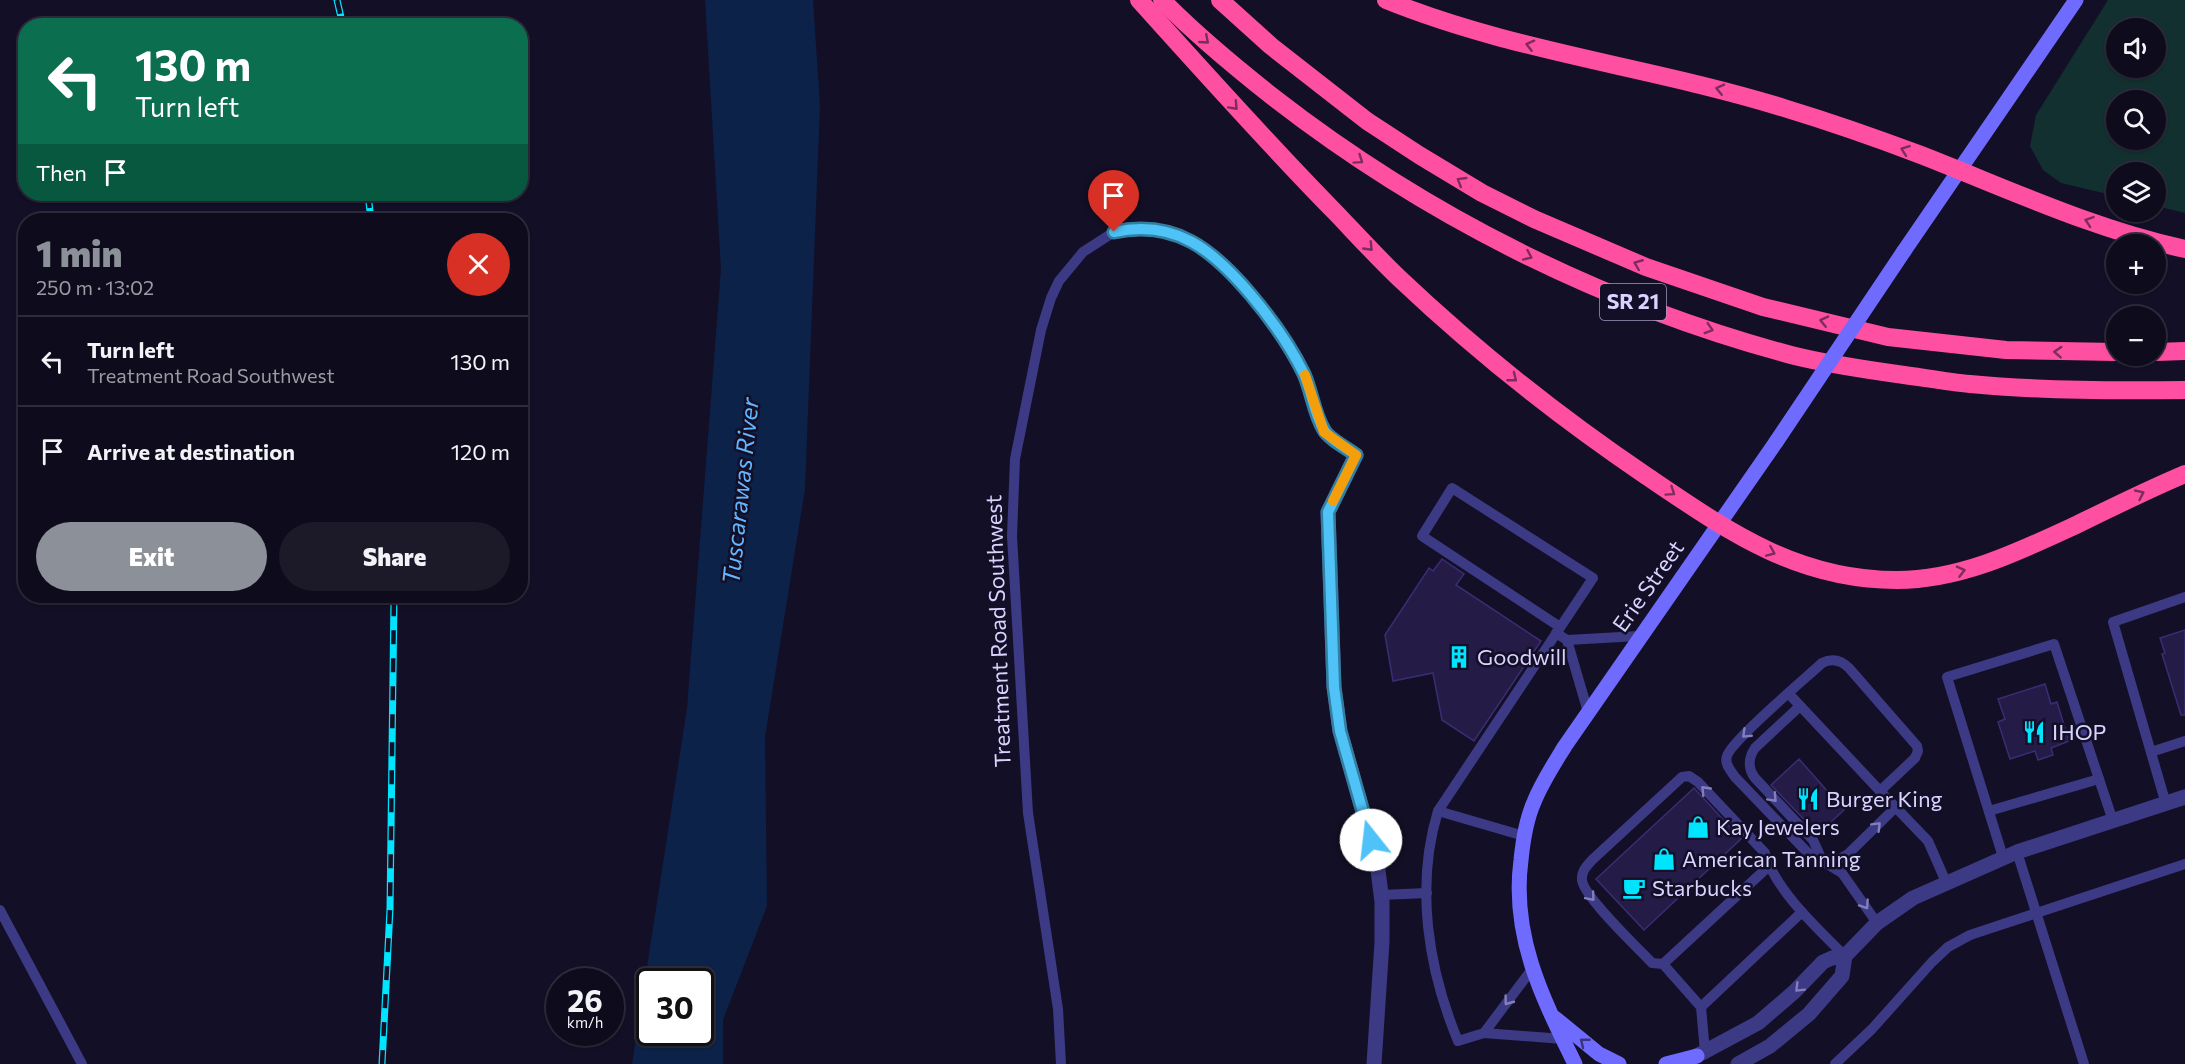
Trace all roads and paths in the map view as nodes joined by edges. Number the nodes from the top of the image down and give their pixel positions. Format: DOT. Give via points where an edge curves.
graph roads {
  1 [pos="1139,0"];
  2 [pos="1162,0"];
  3 [pos="1220,0"];
  4 [pos="1386,0"];
  5 [pos="2076,0"];
  6 [pos="1959,172"];
  7 [pos="2185,249"];
  8 [pos="2185,351"];
  9 [pos="2106,352"];
  10 [pos="2166,352"];
  11 [pos="2185,390"];
  12 [pos="1356,455"];
  13 [pos="2185,474"];
  14 [pos="1719,525"];
  15 [pos="2185,597"];
  16 [pos="1558,630"];
  17 [pos="1639,636"];
  18 [pos="1567,640"];
  19 [pos="1789,694"];
  20 [pos="1800,706"];
  21 [pos="1588,712"];
  22 [pos="2185,741"];
  23 [pos="2151,752"];
  24 [pos="2098,779"];
  25 [pos="1880,791"];
  26 [pos="2185,797"];
  27 [pos="2166,804"];
  28 [pos="1896,807"];
  29 [pos="1438,811"];
  30 [pos="1989,812"];
  31 [pos="2113,821"];
  32 [pos="1524,836"];
  33 [pos="2010,854"];
  34 [pos="1822,860"];
  35 [pos="2185,864"];
  36 [pos="1769,866"];
  37 [pos="1946,882"];
  38 [pos="1427,893"];
  39 [pos="1381,895"];
  40 [pos="0,910"];
  41 [pos="1802,912"];
  42 [pos="2036,912"];
  43 [pos="1877,923"];
  44 [pos="1845,956"];
  45 [pos="1662,964"];
  46 [pos="1532,969"];
  47 [pos="1701,1007"];
  48 [pos="1552,1016"];
  49 [pos="1484,1033"];
  50 [pos="1563,1039"];
  51 [pos="1701,1054"];
  52 [pos="82,1064"];
  53 [pos="1061,1064"];
  54 [pos="1374,1064"];
  55 [pos="1575,1064"];
  56 [pos="1619,1064"];
  57 [pos="1666,1064"];
  58 [pos="1682,1064"];
  59 [pos="1738,1064"];
  60 [pos="1834,1064"];
  61 [pos="2084,1064"];
  1 -- 14 [label="highway, one-way" via="1398,277 1518,382 1600,445"];
  2 -- 11 [label="highway, SR 21, one-way" via="1251,80 1360,161 1506,246 1674,318 1792,355 1923,378 2106,391"];
  9 -- 3 [label="highway, SR 21, one-way" via="2006,350 1888,337 1764,307 1588,244 1482,193 1367,121 1271,46"];
  6 -- 4 [label="highway, one-way" via="1859,133 1728,91 1478,33"];
  5 -- 6 [label="street, Erie Street"];
  7 -- 6 [label="highway, one-way" via="2092,223"];
  6 -- 14 [label="street, Erie Street, bridge"];
  8 -- 10 [label="highway"];
  12 -- 39 [label="street, Treatment Road Southwest" via="1328,512 1334,687 1340,731 1377,862"];
  12 -- 53 [label="lane, Treatment Road Southwest" via="1324,432 1305,376 1284,337 1231,272 1202,247 1151,229 1114,232 1083,252 1059,282 1041,330 1015,459 1012,536 1028,813 1058,1009"];
  14 -- 13 [label="highway, one-way" via="1780,556 1838,574 1879,579 1929,578 2002,558"];
  14 -- 17 [label="street, Erie Street"];
  15 -- 23 [label="lane" via="2113,622"];
  16 -- 16 [label="lane" via="1593,578 1452,488 1422,536"];
  16 -- 18 [label="lane"];
  16 -- 29 [label="lane"];
  17 -- 18 [label="lane"];
  17 -- 21 [label="street, Erie Street"];
  18 -- 21 [label="lane"];
  19 -- 20 [label="lane"];
  19 -- 25 [label="lane" via="1825,662 1836,660 1849,668 1917,746 1915,758"];
  19 -- 34 [label="lane, one-way" via="1731,749 1726,761 1740,783 1808,852"];
  20 -- 25 [label="lane"];
  20 -- 34 [label="lane, one-way" via="1755,748 1750,767 1755,778 1813,840"];
  21 -- 32 [label="street, Erie Street" via="1540,787"];
  22 -- 23 [label="lane"];
  23 -- 27 [label="lane"];
  24 -- 30 [label="lane"];
  24 -- 30 [label="lane" via="2054,644 1947,677"];
  24 -- 31 [label="lane"];
  25 -- 28 [label="lane"];
  26 -- 27 [label="street"];
  27 -- 31 [label="street"];
  34 -- 28 [label="lane, one-way" via="1848,854"];
  28 -- 37 [label="lane" via="1928,841"];
  29 -- 32 [label="lane"];
  29 -- 38 [label="lane" via="1426,867"];
  30 -- 33 [label="lane"];
  31 -- 33 [label="street"];
  32 -- 46 [label="street, Erie Street" via="1519,908"];
  33 -- 37 [label="street"];
  33 -- 42 [label="lane"];
  34 -- 43 [label="lane, one-way" via="1842,873"];
  35 -- 42 [label="lane"];
  36 -- 41 [label="lane"];
  36 -- 45 [label="lane"];
  36 -- 45 [label="lane, one-way" via="1765,853 1698,782 1687,776 1672,786 1592,860 1582,879 1590,896 1652,963"];
  37 -- 43 [label="street" via="1908,901"];
  38 -- 39 [label="lane"];
  38 -- 49 [label="lane" via="1435,975 1443,1005 1458,1041"];
  39 -- 54 [label="street, Treatment Road Southwest"];
  40 -- 52 [label="lane"];
  41 -- 44 [label="lane"];
  41 -- 47 [label="lane"];
  42 -- 60 [label="lane" via="1948,946 1872,1029"];
  42 -- 61 [label="lane"];
  43 -- 44 [label="street"];
  44 -- 51 [label="street, one-way" via="1823,962 1770,1013"];
  44 -- 59 [label="street" via="1842,976 1809,1014 1784,1036"];
  45 -- 47 [label="lane"];
  46 -- 48 [label="street, Erie Street"];
  46 -- 49 [label="lane, one-way"];
  47 -- 51 [label="lane"];
  48 -- 50 [label="street, Erie Street"];
  56 -- 48 [label="street, one-way" via="1599,1054"];
  49 -- 50 [label="lane"];
  50 -- 55 [label="street, Erie Street"];
  51 -- 57 [label="street"];
  51 -- 58 [label="street"];
}
